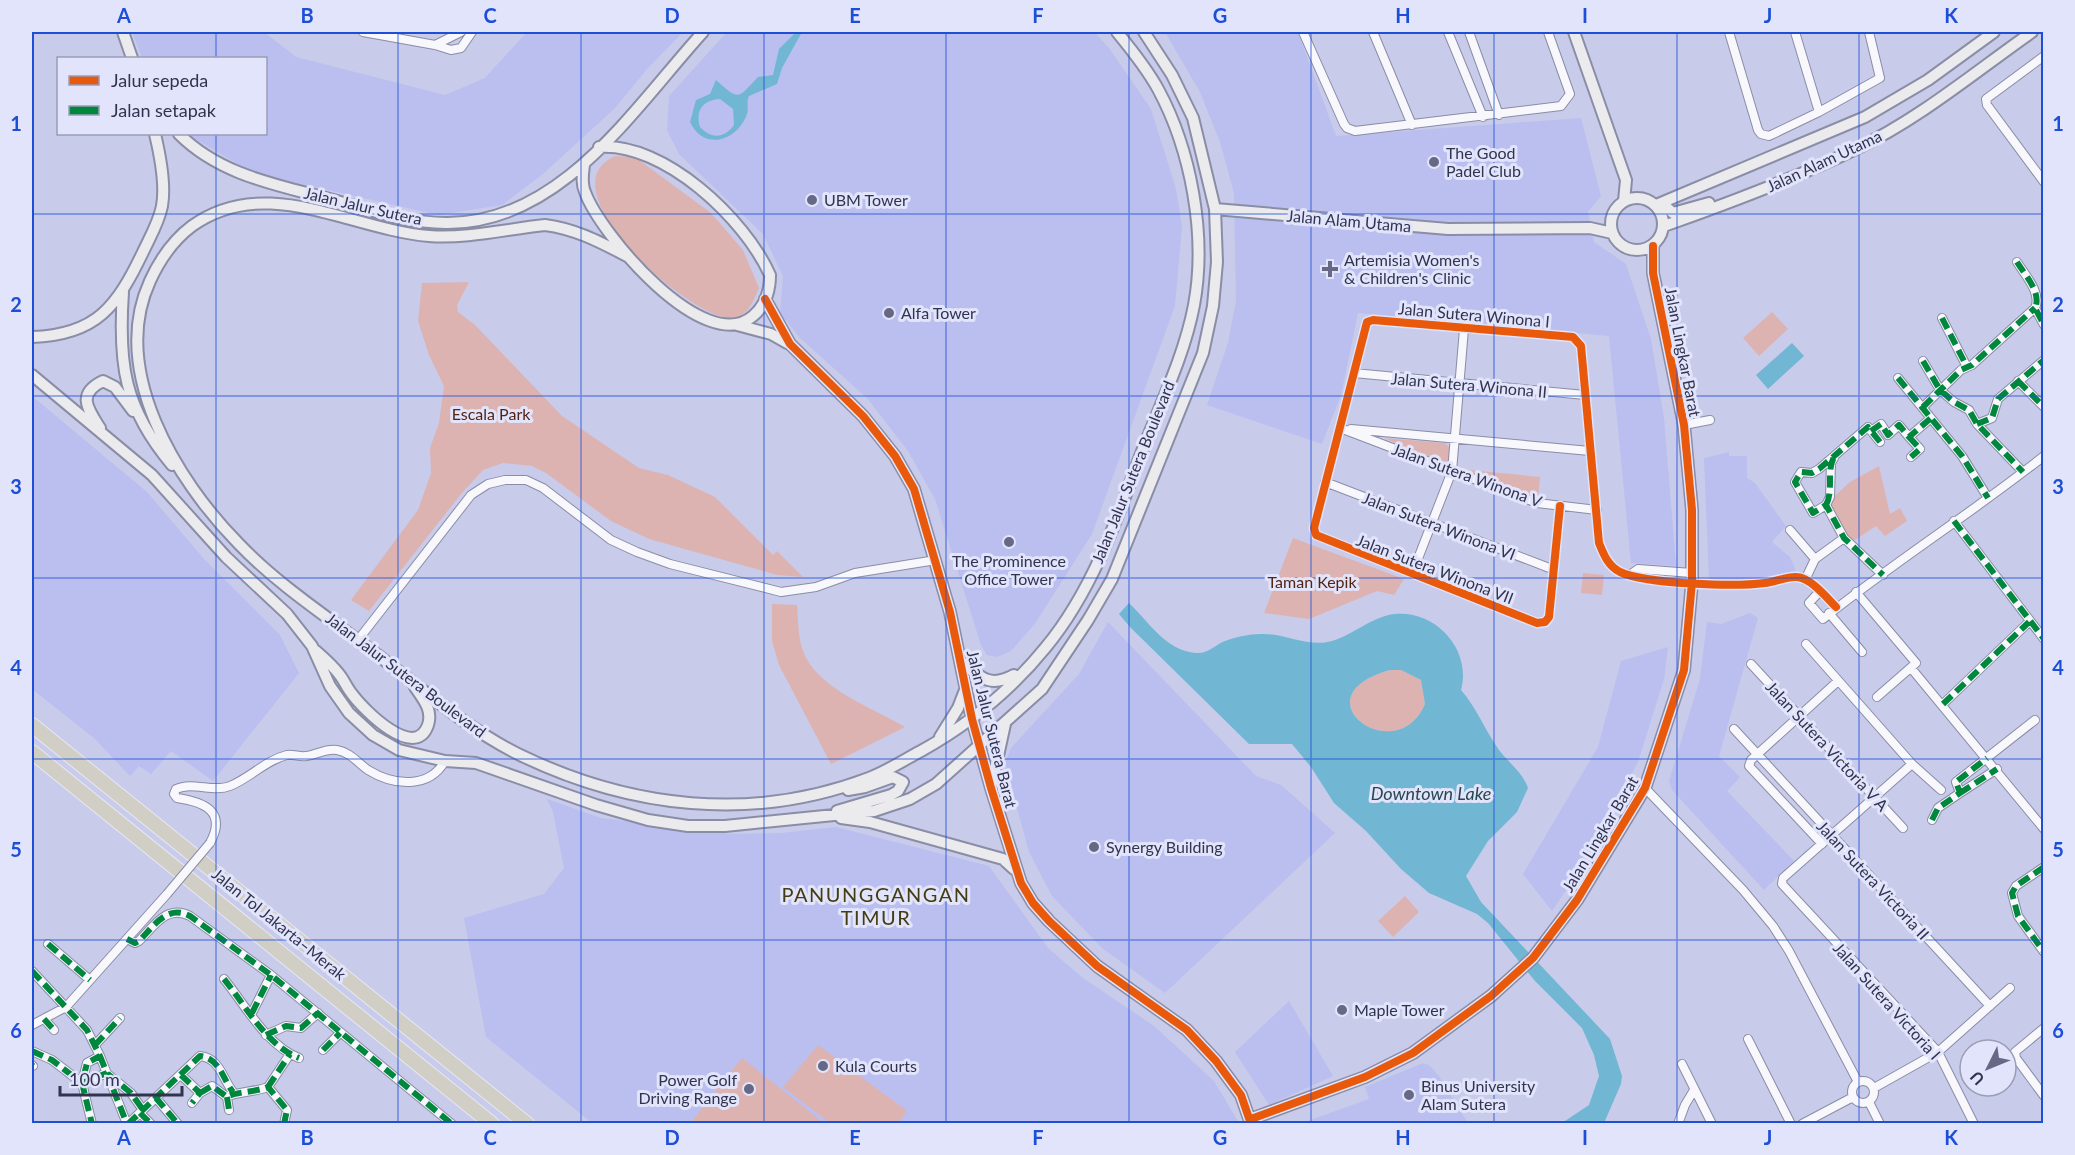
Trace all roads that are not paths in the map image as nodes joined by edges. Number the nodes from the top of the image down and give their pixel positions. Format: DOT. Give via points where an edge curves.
graph roads {
  1 [pos="123,32"];
  2 [pos="363,32"];
  3 [pos="399,32"];
  4 [pos="461,32"];
  5 [pos="472,32"];
  6 [pos="703,32"];
  7 [pos="1117,32"];
  8 [pos="1144,32"];
  9 [pos="1303,32"];
  10 [pos="1373,32"];
  11 [pos="1448,32"];
  12 [pos="1469,32"];
  13 [pos="1548,32"];
  14 [pos="1574,32"];
  15 [pos="1729,32"];
  16 [pos="1795,32"];
  17 [pos="1869,32"];
  18 [pos="1994,32"];
  19 [pos="2032,32"];
  20 [pos="406,41"];
  21 [pos="435,45"];
  22 [pos="132,57"];
  23 [pos="2042,60"];
  24 [pos="1928,80"];
  25 [pos="1941,97"];
  26 [pos="1819,112"];
  27 [pos="1499,115"];
  28 [pos="1483,117"];
  29 [pos="1412,125"];
  30 [pos="155,135"];
  31 [pos="180,135"];
  32 [pos="599,147"];
  33 [pos="584,165"];
  34 [pos="1626,180"];
  35 [pos="2043,182"];
  36 [pos="1642,198"];
  37 [pos="1624,201"];
  38 [pos="1661,203"];
  39 [pos="1727,204"];
  40 [pos="1215,209"];
  41 [pos="1612,215"];
  42 [pos="1664,226"];
  43 [pos="1590,228"];
  44 [pos="1612,232"];
  45 [pos="1653,246"];
  46 [pos="1638,251"];
  47 [pos="627,256"];
  48 [pos="2017,262"];
  49 [pos="1653,273"];
  50 [pos="123,292"];
  51 [pos="765,299"];
  52 [pos="2034,308"];
  53 [pos="1942,318"];
  54 [pos="735,325"];
  55 [pos="2043,325"];
  56 [pos="1464,329"];
  57 [pos="32,337"];
  58 [pos="790,344"];
  59 [pos="2043,360"];
  60 [pos="1923,362"];
  61 [pos="1967,367"];
  62 [pos="1354,373"];
  63 [pos="32,375"];
  64 [pos="1898,378"];
  65 [pos="2018,381"];
  66 [pos="1460,384"];
  67 [pos="1940,390"];
  68 [pos="1585,395"];
  69 [pos="1923,407"];
  70 [pos="2043,407"];
  71 [pos="1931,417"];
  72 [pos="1710,420"];
  73 [pos="1684,424"];
  74 [pos="1977,424"];
  75 [pos="1340,428"];
  76 [pos="1872,431"];
  77 [pos="1909,437"];
  78 [pos="150,439"];
  79 [pos="1455,440"];
  80 [pos="1880,442"];
  81 [pos="117,446"];
  82 [pos="1590,451"];
  83 [pos="2043,456"];
  84 [pos="1834,457"];
  85 [pos="1911,457"];
  86 [pos="1452,471"];
  87 [pos="2023,472"];
  88 [pos="1325,482"];
  89 [pos="192,489"];
  90 [pos="1988,498"];
  91 [pos="1826,505"];
  92 [pos="1560,506"];
  93 [pos="1597,510"];
  94 [pos="1954,521"];
  95 [pos="1432,523"];
  96 [pos="1790,530"];
  97 [pos="1844,538"];
  98 [pos="1815,560"];
  99 [pos="936,561"];
  100 [pos="1552,569"];
  101 [pos="1412,574"];
  102 [pos="1883,575"];
  103 [pos="1692,577"];
  104 [pos="1805,580"];
  105 [pos="1820,591"];
  106 [pos="1856,592"];
  107 [pos="1836,607"];
  108 [pos="1829,614"];
  109 [pos="2029,621"];
  110 [pos="2043,639"];
  111 [pos="358,640"];
  112 [pos="1806,644"];
  113 [pos="312,646"];
  114 [pos="1862,652"];
  115 [pos="962,662"];
  116 [pos="1751,664"];
  117 [pos="1911,668"];
  118 [pos="1025,670"];
  119 [pos="410,681"];
  120 [pos="1838,681"];
  121 [pos="966,689"];
  122 [pos="1877,697"];
  123 [pos="1943,704"];
  124 [pos="1799,716"];
  125 [pos="972,719"];
  126 [pos="2035,720"];
  127 [pos="1005,724"];
  128 [pos="32,725"];
  129 [pos="1734,729"];
  130 [pos="936,742"];
  131 [pos="980,746"];
  132 [pos="32,752"];
  133 [pos="1757,754"];
  134 [pos="1988,758"];
  135 [pos="445,761"];
  136 [pos="1912,764"];
  137 [pos="1997,770"];
  138 [pos="1645,788"];
  139 [pos="991,789"];
  140 [pos="1941,790"];
  141 [pos="1960,793"];
  142 [pos="819,794"];
  143 [pos="1875,797"];
  144 [pos="822,816"];
  145 [pos="1932,820"];
  146 [pos="1903,828"];
  147 [pos="2043,829"];
  148 [pos="1832,836"];
  149 [pos="1822,844"];
  150 [pos="2043,867"];
  151 [pos="1016,872"];
  152 [pos="127,939"];
  153 [pos="48,944"];
  154 [pos="2043,952"];
  155 [pos="32,971"];
  156 [pos="271,975"];
  157 [pos="224,979"];
  158 [pos="90,980"];
  159 [pos="2010,988"];
  160 [pos="1990,1006"];
  161 [pos="66,1007"];
  162 [pos="252,1013"];
  163 [pos="318,1013"];
  164 [pos="120,1018"];
  165 [pos="44,1019"];
  166 [pos="32,1024"];
  167 [pos="2043,1028"];
  168 [pos="54,1030"];
  169 [pos="340,1033"];
  170 [pos="266,1035"];
  171 [pos="1748,1039"];
  172 [pos="94,1045"];
  173 [pos="322,1050"];
  174 [pos="32,1051"];
  175 [pos="1938,1052"];
  176 [pos="290,1054"];
  177 [pos="100,1056"];
  178 [pos="299,1058"];
  179 [pos="1682,1064"];
  180 [pos="107,1073"];
  181 [pos="181,1075"];
  182 [pos="1858,1082"];
  183 [pos="82,1083"];
  184 [pos="268,1088"];
  185 [pos="1874,1088"];
  186 [pos="1694,1090"];
  187 [pos="200,1093"];
  188 [pos="230,1095"];
  189 [pos="2043,1096"];
  190 [pos="1853,1097"];
  191 [pos="156,1098"];
  192 [pos="1869,1102"];
  193 [pos="192,1103"];
  194 [pos="229,1110"];
  195 [pos="142,1112"];
  196 [pos="1251,1121"];
  197 [pos="92,1124"];
  198 [pos="127,1124"];
  199 [pos="151,1124"];
  200 [pos="178,1124"];
  201 [pos="284,1124"];
  202 [pos="452,1124"];
  203 [pos="492,1124"];
  204 [pos="526,1124"];
  205 [pos="1678,1124"];
  206 [pos="1712,1124"];
  207 [pos="1791,1124"];
  208 [pos="1802,1124"];
  209 [pos="1880,1124"];
  210 [pos="1974,1124"];
  1 -- 22 [label="main road"];
  2 -- 20 [label="street"];
  3 -- 20 [label="street"];
  4 -- 21 [label="street"];
  5 -- 21 [label="street" via="458,49"];
  6 -- 32 [label="main road, Jalan Jalur Sutera"];
  7 -- 118 [label="main road, Jalan Jalur Sutera Boulevard" via="1156,86 1175,127 1196,223 1194,304 1183,344 1095,567 1049,645"];
  8 -- 40 [label="main road, Jalan Jalur Sutera Boulevard" via="1172,75 1193,118"];
  9 -- 29 [label="street" via="1347,128 1355,131"];
  10 -- 29 [label="street"];
  11 -- 28 [label="street"];
  12 -- 27 [label="street"];
  13 -- 27 [label="street" via="1569,99 1562,106"];
  14 -- 34 [label="main road"];
  15 -- 26 [label="street" via="1761,134 1769,136"];
  16 -- 26 [label="street"];
  17 -- 26 [label="street" via="1880,78"];
  18 -- 24 [label="main road, Jalan Alam Utama"];
  19 -- 25 [label="main road, Jalan Alam Utama"];
  20 -- 21 [label="street"];
  23 -- 35 [label="street" via="1989,95 1987,105"];
  24 -- 25 [label="main road"];
  24 -- 38 [label="main road, Jalan Alam Utama" via="1875,112 1814,141"];
  25 -- 39 [label="main road, Jalan Alam Utama" via="1857,149"];
  27 -- 28 [label="street"];
  28 -- 29 [label="street"];
  30 -- 50 [label="main road" via="162,207"];
  31 -- 33 [label="main road, Jalan Jalur Sutera" via="216,162 255,180 389,215 444,224 511,211"];
  32 -- 33 [label="main road, Jalan Jalur Sutera"];
  32 -- 51 [label="main road" via="638,151 691,182 723,210 765,264 770,275"];
  33 -- 47 [label="main road" via="582,183 588,200"];
  34 -- 36 [label="main road"];
  34 -- 37 [label="main road"];
  36 -- 37 [label="main road"];
  36 -- 38 [label="main road"];
  37 -- 41 [label="main road"];
  38 -- 39 [label="main road" via="1673,213 1712,202"];
  38 -- 42 [label="main road"];
  39 -- 42 [label="main road, Jalan Alam Utama"];
  40 -- 43 [label="main road, Jalan Alam Utama" via="1448,229"];
  40 -- 127 [label="main road, Jalan Jalur Sutera Boulevard" via="1217,262 1203,353 1116,568 1088,620 1042,689"];
  41 -- 43 [label="main road"];
  41 -- 44 [label="main road"];
  42 -- 45 [label="main road"];
  43 -- 44 [label="main road, Jalan Alam Utama"];
  44 -- 46 [label="main road" via="1627,249"];
  45 -- 46 [label="main road"];
  45 -- 49 [label="main road, Jalan Lingkar Barat"];
  46 -- 49 [label="main road, Jalan Lingkar Barat"];
  47 -- 54 [label="main road, Jalan Jalur Sutera Barat" via="657,286 698,315 719,324"];
  47 -- 89 [label="main road, Jalan Jalur Sutera Boulevard" via="580,232 545,225 435,237 396,232 280,203 248,203 212,215 190,227 158,262 142,297 137,322 136,344 145,389 173,457"];
  48 -- 52 [label="street" via="2037,296"];
  49 -- 73 [label="main road, Jalan Lingkar Barat"];
  50 -- 57 [label="main road" via="104,314 90,323 58,334"];
  50 -- 78 [label="main road" via="123,368"];
  51 -- 54 [label="main road" via="747,321"];
  51 -- 58 [label="main road, Jalan Jalur Sutera Barat"];
  52 -- 55 [label="street"];
  52 -- 61 [label="street"];
  53 -- 61 [label="street"];
  54 -- 58 [label="main road, Jalan Jalur Sutera Barat" via="771,334"];
  56 -- 62 [label="street, Jalan Sutera Winona I" via="1367,322"];
  56 -- 66 [label="street"];
  56 -- 68 [label="street, Jalan Sutera Winona I" via="1573,338 1578,341"];
  58 -- 99 [label="main road, Jalan Jalur Sutera Barat" via="863,416 895,456 914,489"];
  59 -- 65 [label="street"];
  60 -- 67 [label="street"];
  61 -- 67 [label="street"];
  62 -- 66 [label="street, Jalan Sutera Winona II"];
  62 -- 75 [label="street"];
  63 -- 81 [label="main road, Jalan Jalur Sutera Boulevard"];
  64 -- 69 [label="street"];
  65 -- 70 [label="street"];
  65 -- 74 [label="street" via="1998,399 1992,418"];
  66 -- 68 [label="street, Jalan Sutera Winona II"];
  66 -- 79 [label="street"];
  67 -- 69 [label="street"];
  67 -- 74 [label="street" via="1970,410"];
  68 -- 82 [label="street"];
  69 -- 71 [label="street"];
  71 -- 77 [label="street"];
  71 -- 90 [label="street"];
  72 -- 73 [label="street"];
  73 -- 103 [label="main road, Jalan Lingkar Barat" via="1692,510"];
  74 -- 87 [label="street"];
  75 -- 79 [label="street"];
  75 -- 86 [label="street, Jalan Sutera Winona V"];
  75 -- 88 [label="street"];
  76 -- 77 [label="street" via="1881,424 1888,435 1899,425"];
  76 -- 80 [label="street"];
  76 -- 84 [label="street" via="1868,427"];
  77 -- 85 [label="street" via="1920,449"];
  78 -- 81 [label="main road" via="115,387 103,381 92,387 87,406 100,429"];
  78 -- 89 [label="main road"];
  79 -- 82 [label="street"];
  79 -- 86 [label="street"];
  81 -- 113 [label="main road, Jalan Jalur Sutera Boulevard" via="152,475 226,557 287,614"];
  82 -- 93 [label="street"];
  83 -- 87 [label="street"];
  84 -- 91 [label="street"];
  84 -- 91 [label="street" via="1816,471 1801,472 1795,478 1813,513"];
  86 -- 92 [label="street, Jalan Sutera Winona V" via="1537,504"];
  86 -- 95 [label="street"];
  87 -- 90 [label="street"];
  88 -- 95 [label="street, Jalan Sutera Winona VI"];
  88 -- 101 [label="street, Jalan Sutera Winona VII" via="1314,528 1316,535"];
  89 -- 111 [label="main road, Jalan Jalur Sutera Boulevard" via="252,556"];
  90 -- 94 [label="street"];
  91 -- 97 [label="street"];
  92 -- 93 [label="street, Jalan Sutera Winona V"];
  92 -- 100 [label="street"];
  93 -- 103 [label="street" via="1599,543 1605,558 1621,573 1631,574 1638,569"];
  94 -- 102 [label="street"];
  94 -- 109 [label="street"];
  95 -- 100 [label="street, Jalan Sutera Winona VI"];
  95 -- 101 [label="street"];
  96 -- 98 [label="street"];
  97 -- 98 [label="street"];
  97 -- 102 [label="street"];
  98 -- 104 [label="street"];
  99 -- 111 [label="street" via="855,573 816,587 782,592 637,552 587,524 543,489 526,480 505,480 488,484 471,495"];
  99 -- 115 [label="main road, Jalan Jalur Sutera Barat"];
  100 -- 101 [label="street, Jalan Sutera Winona VII" via="1549,617 1537,623"];
  102 -- 106 [label="street"];
  103 -- 104 [label="street" via="1764,584 1797,577"];
  103 -- 138 [label="main road, Jalan Lingkar Barat" via="1684,670"];
  104 -- 105 [label="street"];
  105 -- 107 [label="street"];
  105 -- 108 [label="street" via="1809,603 1823,619"];
  106 -- 107 [label="street"];
  106 -- 117 [label="street" via="1916,663"];
  107 -- 108 [label="street"];
  108 -- 114 [label="street"];
  109 -- 110 [label="street"];
  109 -- 123 [label="street"];
  111 -- 119 [label="main road, Jalan Jalur Sutera Boulevard"];
  112 -- 120 [label="street"];
  113 -- 119 [label="main road" via="377,721 406,738 426,731 429,721 429,708"];
  113 -- 135 [label="main road, Jalan Jalur Sutera Boulevard" via="330,687 349,713 373,735 399,750"];
  115 -- 118 [label="main road" via="985,680 1001,682"];
  115 -- 121 [label="main road, Jalan Jalur Sutera Barat"];
  116 -- 124 [label="street, Jalan Sutera Victoria V A"];
  117 -- 122 [label="street"];
  117 -- 123 [label="street"];
  118 -- 125 [label="main road, Jalan Jalur Sutera Boulevard"];
  119 -- 142 [label="main road, Jalan Jalur Sutera Boulevard" via="487,737 515,752 622,793 718,806 753,805"];
  120 -- 124 [label="street"];
  120 -- 136 [label="street"];
  121 -- 125 [label="main road, Jalan Jalur Sutera Barat"];
  121 -- 130 [label="main road"];
  123 -- 134 [label="street"];
  124 -- 133 [label="street"];
  124 -- 143 [label="street, Jalan Sutera Victoria V A"];
  125 -- 130 [label="main road, Jalan Jalur Sutera Boulevard"];
  125 -- 131 [label="main road, Jalan Jalur Sutera Barat"];
  126 -- 134 [label="street"];
  127 -- 131 [label="main road, Jalan Jalur Sutera Boulevard"];
  127 -- 139 [label="main road"];
  128 -- 204 [label="highway, Jalan Tol Jakarta–Merak"];
  129 -- 133 [label="street, Jalan Sutera Victoria II"];
  130 -- 142 [label="main road, Jalan Jalur Sutera Boulevard" via="874,776"];
  131 -- 139 [label="main road, Jalan Jalur Sutera Barat"];
  131 -- 144 [label="main road, Jalan Jalur Sutera Boulevard" via="936,784 910,799 874,811"];
  132 -- 203 [label="highway, Jalan Tol Jakarta–Merak"];
  133 -- 148 [label="street, Jalan Sutera Victoria II"];
  133 -- 149 [label="street, Jalan Sutera Victoria II" via="1749,766"];
  134 -- 137 [label="street"];
  134 -- 141 [label="street" via="1955,783"];
  135 -- 144 [label="main road, Jalan Jalur Sutera Boulevard" via="476,763 648,820 688,826"];
  135 -- 152 [label="street, bridge" via="437,775 403,782 385,778 338,750 325,750 306,756 288,755 230,786 176,789 177,798 198,801 210,809 217,829 210,843"];
  136 -- 140 [label="street"];
  136 -- 143 [label="street"];
  137 -- 141 [label="street"];
  137 -- 147 [label="street"];
  138 -- 182 [label="street, Jalan Lingkar Barat" via="1773,926"];
  138 -- 196 [label="main road, Jalan Lingkar Barat" via="1577,900 1519,971 1461,1020 1413,1053 1335,1090"];
  139 -- 151 [label="main road, Jalan Jalur Sutera Barat"];
  141 -- 145 [label="street" via="1938,808"];
  142 -- 144 [label="main road" via="865,787 893,777 903,782 891,795 864,800"];
  143 -- 146 [label="street, Jalan Sutera Victoria V A"];
  143 -- 148 [label="street"];
  144 -- 151 [label="main road" via="870,822 1003,859"];
  148 -- 149 [label="street"];
  148 -- 160 [label="street, Jalan Sutera Victoria II"];
  149 -- 175 [label="street, Jalan Sutera Victoria I" via="1783,878 1785,889"];
  150 -- 154 [label="street" via="2012,893 2018,916"];
  151 -- 196 [label="main road, Jalan Jalur Sutera Barat" via="1033,903 1072,944 1192,1036 1241,1095"];
  152 -- 156 [label="street" via="139,941 168,913 182,911"];
  152 -- 158 [label="street"];
  153 -- 158 [label="street"];
  155 -- 161 [label="street"];
  156 -- 162 [label="street"];
  156 -- 163 [label="street"];
  157 -- 162 [label="street"];
  158 -- 161 [label="street"];
  159 -- 160 [label="street"];
  160 -- 175 [label="street"];
  161 -- 165 [label="street"];
  161 -- 172 [label="street" via="87,1030"];
  162 -- 170 [label="street"];
  163 -- 169 [label="street"];
  163 -- 170 [label="street" via="301,1028 286,1026"];
  164 -- 172 [label="street"];
  165 -- 166 [label="street"];
  165 -- 168 [label="street"];
  167 -- 189 [label="street" via="2015,1052"];
  169 -- 173 [label="street"];
  169 -- 202 [label="street"];
  170 -- 176 [label="street"];
  171 -- 207 [label="street"];
  172 -- 177 [label="street"];
  174 -- 183 [label="street" via="52,1060"];
  175 -- 185 [label="street"];
  175 -- 210 [label="street, Jalan Sutera Victoria I"];
  176 -- 178 [label="street"];
  176 -- 184 [label="street"];
  177 -- 180 [label="street"];
  177 -- 183 [label="street" via="87,1063"];
  179 -- 186 [label="street"];
  180 -- 183 [label="street"];
  180 -- 195 [label="street" via="131,1093"];
  180 -- 198 [label="street"];
  181 -- 187 [label="street"];
  181 -- 188 [label="street" via="195,1059 204,1056 224,1074"];
  181 -- 191 [label="street"];
  182 -- 185 [label="street" via="1869,1082"];
  182 -- 190 [label="street" via="1853,1087"];
  183 -- 197 [label="street"];
  184 -- 188 [label="street"];
  184 -- 201 [label="street" via="287,1110"];
  185 -- 192 [label="street"];
  186 -- 205 [label="street"];
  186 -- 206 [label="street"];
  187 -- 188 [label="street" via="212,1086"];
  187 -- 193 [label="street"];
  188 -- 194 [label="street"];
  190 -- 192 [label="street" via="1860,1103"];
  190 -- 208 [label="street"];
  191 -- 195 [label="street"];
  191 -- 200 [label="street"];
  192 -- 209 [label="street"];
  195 -- 198 [label="street"];
  195 -- 199 [label="street"];
}
